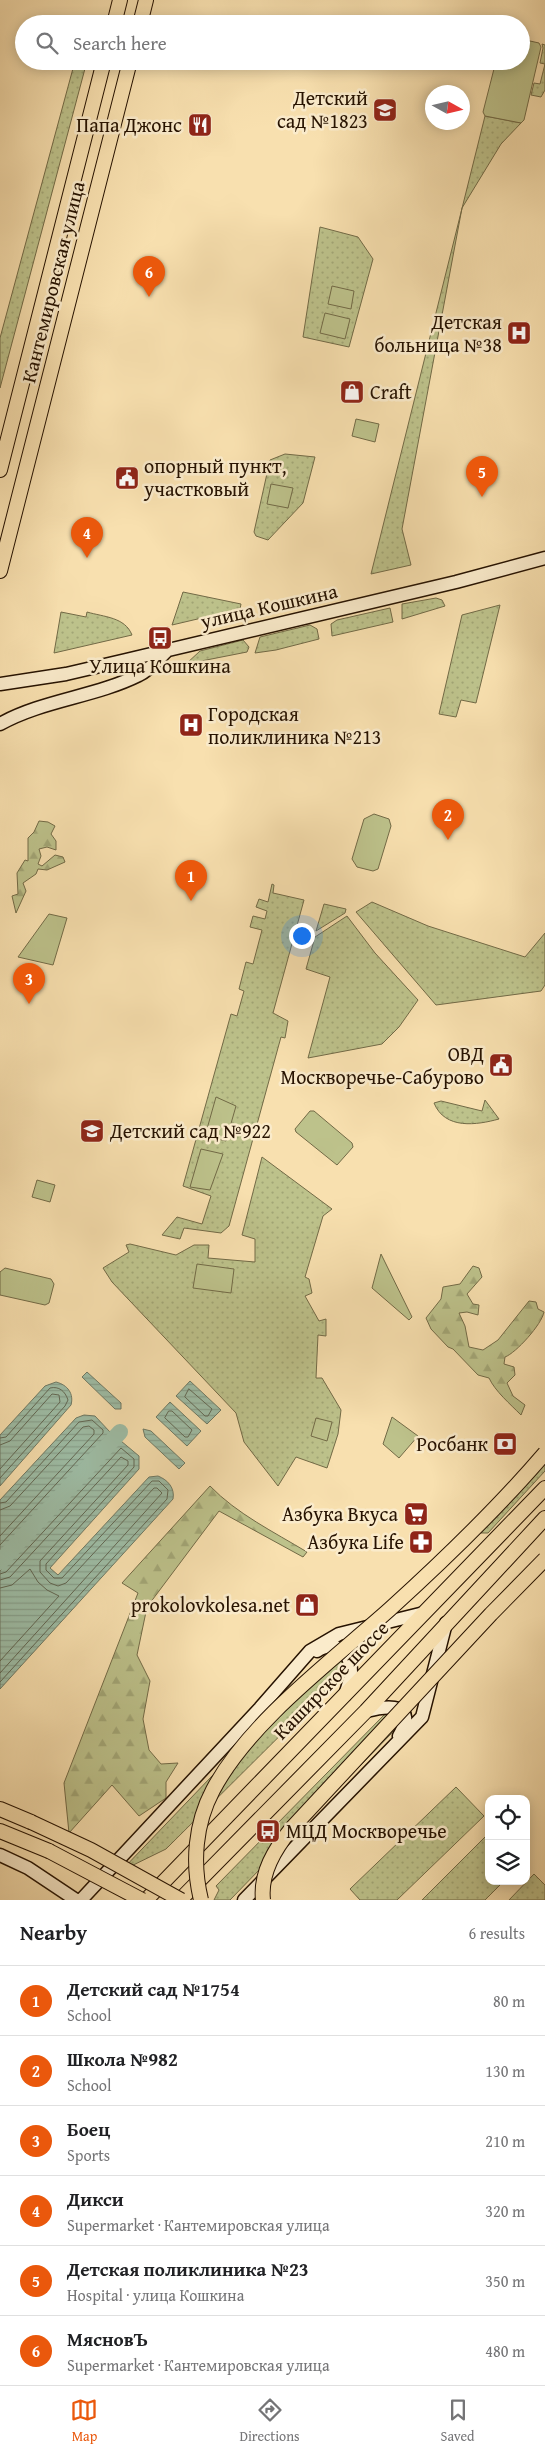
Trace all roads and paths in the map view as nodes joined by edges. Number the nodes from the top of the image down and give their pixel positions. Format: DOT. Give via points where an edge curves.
graph roads {
  1 [pos="120,0"];
  2 [pos="146,0"];
  3 [pos="116,15"];
  4 [pos="142,15"];
  5 [pos="102,70"];
  6 [pos="128,70"];
  7 [pos="0,470"];
  8 [pos="545,558"];
  9 [pos="0,572"];
  10 [pos="170,648"];
  11 [pos="0,684"];
  12 [pos="0,724"];
  13 [pos="545,1453"];
  14 [pos="545,1488"];
  15 [pos="545,1518"];
  16 [pos="545,1559"];
  17 [pos="424,1613"];
  18 [pos="446,1623"];
  19 [pos="300,1662"];
  20 [pos="345,1695"];
  21 [pos="366,1711"];
  22 [pos="396,1743"];
  23 [pos="0,1809"];
  24 [pos="0,1831"];
  25 [pos="0,1855"];
  26 [pos="76,1900"];
  27 [pos="81,1900"];
  28 [pos="144,1900"];
  29 [pos="180,1900"];
  30 [pos="201,1900"];
  31 [pos="244,1900"];
  32 [pos="263,1900"];
  1 -- 3 [label="main road"];
  2 -- 4 [label="main road"];
  5 -- 7 [label="main road, Кантемировская улица"];
  6 -- 9 [label="main road, Кантемировская улица"];
  8 -- 10 [label="main road, улица Кошкина" via="456,582"];
  10 -- 11 [label="main road, улица Кошкина" via="66,674"];
  10 -- 12 [label="main road" via="140,675 19,713"];
  13 -- 30 [label="main road, bridge" via="434,1568 302,1686 238,1752 213,1790 201,1822 196,1869"];
  14 -- 17 [label="main road, Каширское шоссе"];
  15 -- 18 [label="main road"];
  16 -- 32 [label="main road, bridge" via="291,1829 266,1869"];
  17 -- 19 [label="main road" via="339,1634 318,1645"];
  17 -- 20 [label="main road, Каширское шоссе"];
  18 -- 21 [label="main road"];
  18 -- 22 [label="main road" via="422,1717"];
  19 -- 20 [label="main road" via="321,1648 341,1648 348,1657 351,1674"];
  19 -- 27 [label="main road"];
  20 -- 28 [label="main road, Каширское шоссе"];
  21 -- 22 [label="main road" via="390,1706 403,1712 406,1719 404,1728"];
  21 -- 29 [label="main road"];
  22 -- 31 [label="main road"];
  23 -- 29 [label="main road, bridge" via="62,1836"];
  24 -- 28 [label="main road, bridge" via="72,1862"];
  25 -- 26 [label="main road" via="28,1868"];
}
